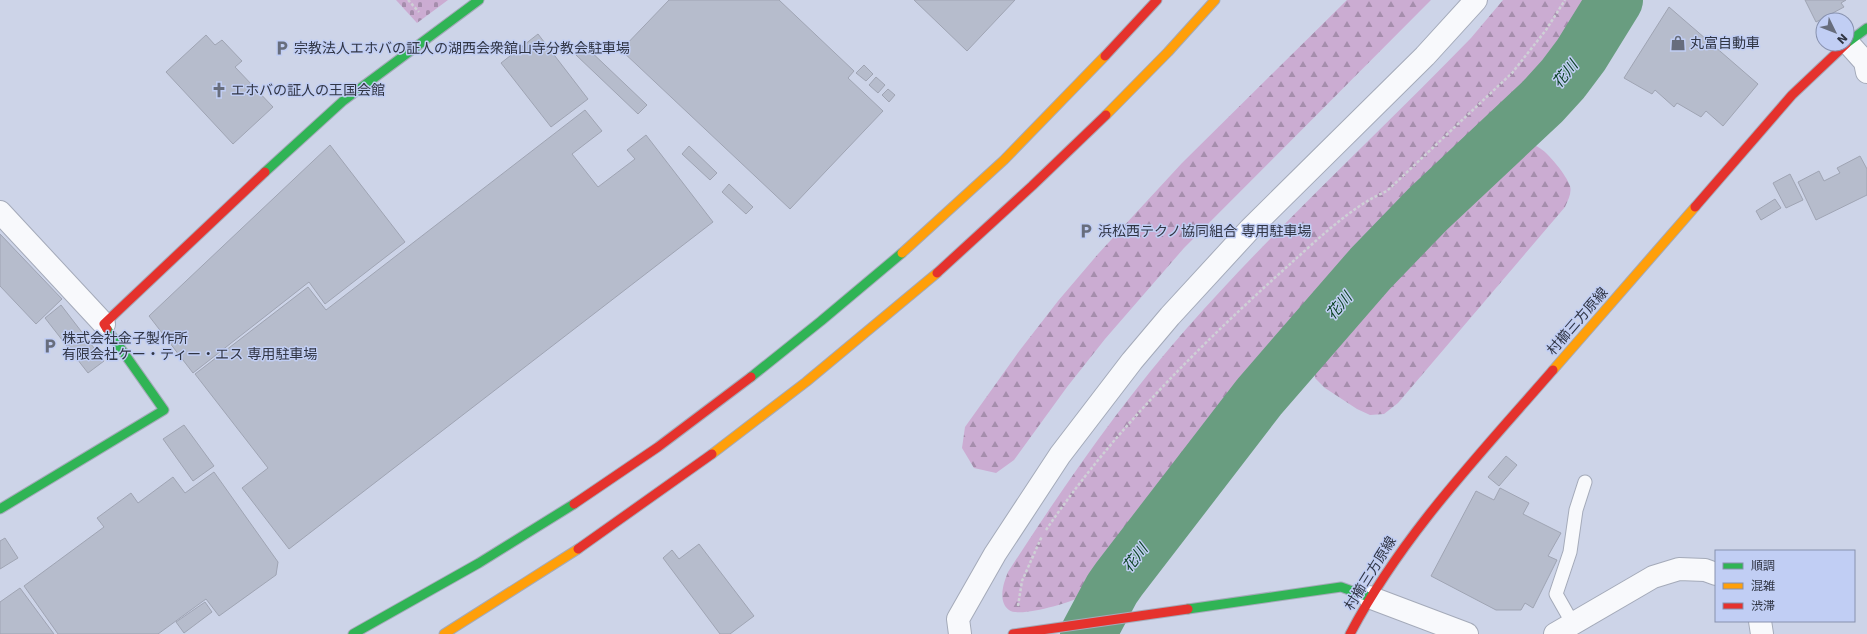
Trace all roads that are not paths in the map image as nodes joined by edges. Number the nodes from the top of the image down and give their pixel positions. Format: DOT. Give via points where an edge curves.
graph roads {
  1 [pos="479,0"];
  2 [pos="1157,0"];
  3 [pos="1215,0"];
  4 [pos="1476,0"];
  5 [pos="1867,28"];
  6 [pos="1855,37"];
  7 [pos="1855,51"];
  8 [pos="1837,52"];
  9 [pos="1867,72"];
  10 [pos="0,212"];
  11 [pos="104,324"];
  12 [pos="1585,482"];
  13 [pos="0,509"];
  14 [pos="1715,574"];
  15 [pos="1369,597"];
  16 [pos="1760,622"];
  17 [pos="1564,629"];
  18 [pos="353,634"];
  19 [pos="444,634"];
  20 [pos="960,634"];
  21 [pos="1014,634"];
  22 [pos="1350,634"];
  23 [pos="1467,634"];
  24 [pos="1762,634"];
  1 -- 11 [label="street" via="316,124"];
  2 -- 18 [label="street" via="1028,137 864,285 779,355 692,422 602,485 509,544"];
  3 -- 19 [label="street" via="1134,87 974,242 804,386 624,518 532,580"];
  4 -- 20 [label="street" via="1425,56 1250,229 1132,361 1060,455 995,554 958,619"];
  5 -- 6 [label="street, 村櫛三方原線"];
  7 -- 9 [label="street" via="1865,62"];
  8 -- 15 [label="street, 村櫛三方原線" via="1797,90 1765,126 1437,504 1410,536"];
  10 -- 11 [label="street"];
  11 -- 13 [label="street" via="164,410"];
  12 -- 17 [label="lane" via="1576,510 1570,552 1556,594"];
  14 -- 17 [label="street" via="1705,570 1679,569 1653,577"];
  15 -- 21 [label="street" via="1340,587"];
  15 -- 22 [label="street, 村櫛三方原線"];
  15 -- 23 [label="street"];
  16 -- 24 [label="street"];
}
